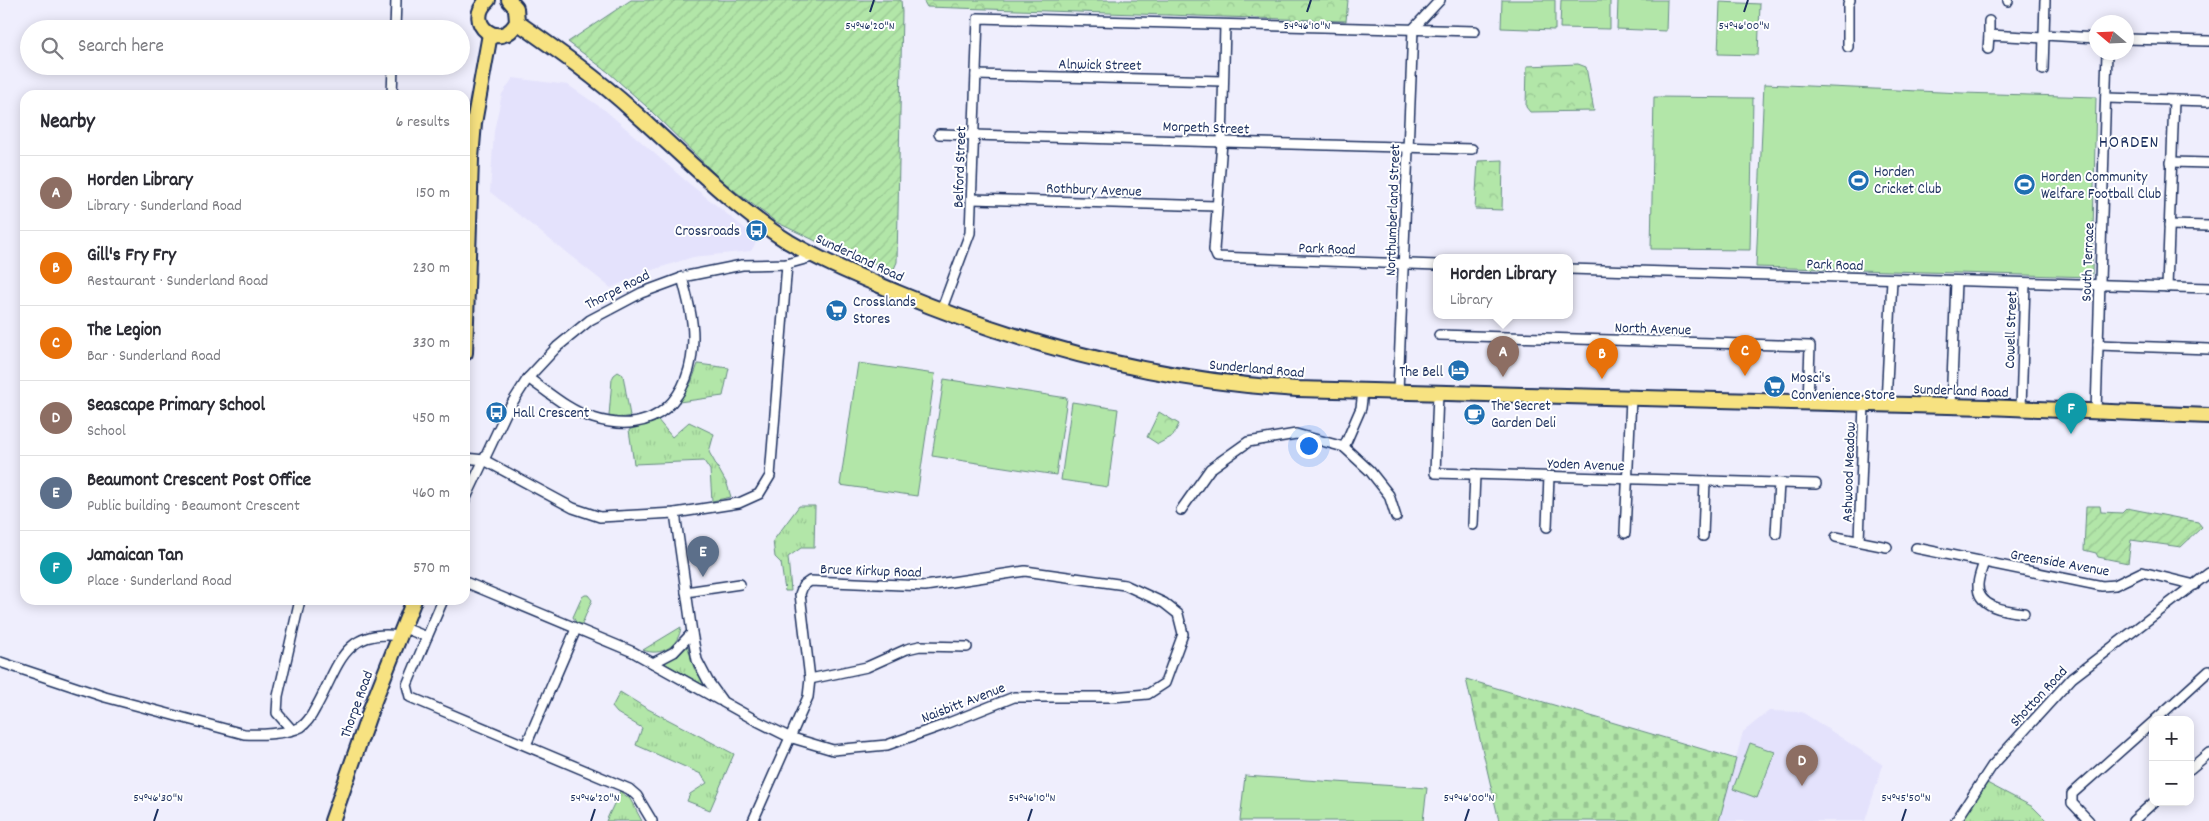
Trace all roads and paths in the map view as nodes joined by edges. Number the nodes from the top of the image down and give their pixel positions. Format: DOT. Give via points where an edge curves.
graph roads {
  1 [pos="396,0"];
  2 [pos="488,0"];
  3 [pos="1440,0"];
  4 [pos="1850,0"];
  5 [pos="2045,0"];
  6 [pos="515,2"];
  7 [pos="395,20"];
  8 [pos="1989,21"];
  9 [pos="517,22"];
  10 [pos="1226,25"];
  11 [pos="1413,29"];
  12 [pos="1475,31"];
  13 [pos="490,34"];
  14 [pos="1989,35"];
  15 [pos="2044,37"];
  16 [pos="2089,38"];
  17 [pos="2134,39"];
  18 [pos="2209,40"];
  19 [pos="1848,47"];
  20 [pos="1988,49"];
  21 [pos="2107,60"];
  22 [pos="2044,70"];
  23 [pos="393,75"];
  24 [pos="976,75"];
  25 [pos="1224,81"];
  26 [pos="392,90"];
  27 [pos="2106,98"];
  28 [pos="2174,100"];
  29 [pos="2209,101"];
  30 [pos="939,134"];
  31 [pos="974,134"];
  32 [pos="1222,142"];
  33 [pos="1408,147"];
  34 [pos="1472,149"];
  35 [pos="2171,162"];
  36 [pos="2209,163"];
  37 [pos="470,190"];
  38 [pos="972,199"];
  39 [pos="1216,206"];
  40 [pos="2169,224"];
  41 [pos="2209,226"];
  42 [pos="816,256"];
  43 [pos="787,264"];
  44 [pos="1404,264"];
  45 [pos="1433,265"];
  46 [pos="1573,269"];
  47 [pos="682,277"];
  48 [pos="1892,279"];
  49 [pos="1956,281"];
  50 [pos="2025,283"];
  51 [pos="2100,286"];
  52 [pos="2167,287"];
  53 [pos="2209,288"];
  54 [pos="941,311"];
  55 [pos="1439,335"];
  56 [pos="2098,346"];
  57 [pos="2209,349"];
  58 [pos="528,378"];
  59 [pos="1363,391"];
  60 [pos="1398,392"];
  61 [pos="1438,393"];
  62 [pos="1631,398"];
  63 [pos="1808,402"];
  64 [pos="1864,404"];
  65 [pos="1886,404"];
  66 [pos="1951,407"];
  67 [pos="2021,408"];
  68 [pos="2096,412"];
  69 [pos="2209,416"];
  70 [pos="1344,447"];
  71 [pos="470,459"];
  72 [pos="484,460"];
  73 [pos="1475,474"];
  74 [pos="1549,476"];
  75 [pos="1628,479"];
  76 [pos="1705,481"];
  77 [pos="1779,483"];
  78 [pos="1816,484"];
  79 [pos="470,489"];
  80 [pos="1181,510"];
  81 [pos="675,513"];
  82 [pos="1396,517"];
  83 [pos="1473,525"];
  84 [pos="1547,527"];
  85 [pos="1625,533"];
  86 [pos="1776,534"];
  87 [pos="1703,536"];
  88 [pos="1836,537"];
  89 [pos="1858,541"];
  90 [pos="1887,546"];
  91 [pos="1916,548"];
  92 [pos="1984,562"];
  93 [pos="2209,573"];
  94 [pos="470,584"];
  95 [pos="740,584"];
  96 [pos="2195,585"];
  97 [pos="686,592"];
  98 [pos="299,605"];
  99 [pos="412,605"];
  100 [pos="441,605"];
  101 [pos="1178,614"];
  102 [pos="2024,614"];
  103 [pos="576,628"];
  104 [pos="401,632"];
  105 [pos="692,633"];
  106 [pos="427,637"];
  107 [pos="967,647"];
  108 [pos="0,662"];
  109 [pos="653,663"];
  110 [pos="2209,671"];
  111 [pos="810,679"];
  112 [pos="723,702"];
  113 [pos="2160,716"];
  114 [pos="2149,725"];
  115 [pos="292,730"];
  116 [pos="789,737"];
  117 [pos="526,745"];
  118 [pos="2209,753"];
  119 [pos="2194,766"];
  120 [pos="2150,806"];
  121 [pos="332,821"];
  122 [pos="652,821"];
  123 [pos="752,821"];
  124 [pos="1956,821"];
  125 [pos="2089,821"];
  126 [pos="2133,821"];
  1 -- 7 [label="street"];
  2 -- 13 [label="main road" via="479,15 484,29"];
  3 -- 11 [label="street"];
  4 -- 19 [label="street"];
  5 -- 15 [label="street"];
  6 -- 9 [label="main road"];
  8 -- 14 [label="street"];
  9 -- 13 [label="main road" via="505,34"];
  9 -- 42 [label="main road, Sunderland Road" via="577,64 632,109 721,192 789,242"];
  10 -- 11 [label="street"];
  10 -- 24 [label="street, Belford Street" via="978,18"];
  10 -- 25 [label="street"];
  11 -- 12 [label="street"];
  11 -- 33 [label="street, Northumberland Street"];
  13 -- 37 [label="main road" via="474,123"];
  14 -- 15 [label="street"];
  14 -- 20 [label="street"];
  15 -- 16 [label="street"];
  15 -- 22 [label="street"];
  17 -- 18 [label="street"];
  21 -- 27 [label="street, South Terrace"];
  23 -- 26 [label="street"];
  24 -- 25 [label="street, Alnwick Street"];
  24 -- 31 [label="street, Belford Street"];
  25 -- 32 [label="street"];
  27 -- 28 [label="street"];
  27 -- 51 [label="street, South Terrace"];
  28 -- 29 [label="street"];
  28 -- 35 [label="street"];
  30 -- 31 [label="street, Morpeth Street"];
  31 -- 32 [label="street, Morpeth Street"];
  31 -- 38 [label="street, Belford Street"];
  32 -- 33 [label="street, Morpeth Street"];
  32 -- 39 [label="street"];
  33 -- 34 [label="street, Morpeth Street"];
  33 -- 44 [label="street, Northumberland Street"];
  35 -- 36 [label="street"];
  35 -- 40 [label="street"];
  38 -- 39 [label="street, Rothbury Avenue"];
  38 -- 54 [label="street, Belford Street" via="970,233"];
  39 -- 44 [label="street, Park Road" via="1214,250 1217,257"];
  40 -- 41 [label="street"];
  40 -- 52 [label="street"];
  42 -- 43 [label="street, Thorpe Road"];
  42 -- 54 [label="main road, Sunderland Road"];
  43 -- 47 [label="street, Thorpe Road" via="742,265"];
  43 -- 81 [label="street" via="770,476 759,494 739,503"];
  44 -- 45 [label="street, Park Road"];
  44 -- 60 [label="street, Northumberland Street"];
  46 -- 48 [label="street, Park Road"];
  47 -- 58 [label="street, Thorpe Road" via="641,292 590,320"];
  47 -- 58 [label="street" via="693,336 691,366 682,391 662,412 640,422 617,424 591,418 564,404"];
  48 -- 49 [label="street, Park Road"];
  48 -- 65 [label="street"];
  49 -- 50 [label="street, Park Road"];
  49 -- 66 [label="street"];
  50 -- 51 [label="street, Park Road"];
  50 -- 67 [label="street, Cowell Street"];
  51 -- 52 [label="street, Park Road"];
  51 -- 56 [label="street, South Terrace"];
  52 -- 53 [label="street, Park Road"];
  54 -- 59 [label="main road, Sunderland Road" via="1052,348 1170,374 1226,384"];
  55 -- 63 [label="street, North Avenue" via="1810,346"];
  56 -- 57 [label="street"];
  56 -- 68 [label="street, South Terrace"];
  58 -- 72 [label="street, Thorpe Road" via="507,411"];
  59 -- 60 [label="main road, Sunderland Road"];
  59 -- 70 [label="street" via="1361,408"];
  60 -- 61 [label="main road, Sunderland Road"];
  61 -- 62 [label="main road, Sunderland Road"];
  61 -- 73 [label="street, Yoden Avenue" via="1436,473"];
  62 -- 63 [label="main road, Sunderland Road"];
  62 -- 75 [label="street"];
  63 -- 64 [label="main road, Sunderland Road"];
  64 -- 65 [label="main road, Sunderland Road"];
  64 -- 89 [label="street, Ashwood Meadow"];
  65 -- 66 [label="main road, Sunderland Road"];
  66 -- 67 [label="main road, Sunderland Road"];
  67 -- 68 [label="main road, Sunderland Road"];
  68 -- 69 [label="main road, Sunderland Road"];
  70 -- 80 [label="street" via="1296,434 1248,442 1210,469"];
  70 -- 82 [label="street" via="1370,471 1389,495"];
  71 -- 72 [label="street"];
  72 -- 79 [label="street, Thorpe Road"];
  72 -- 81 [label="street" via="572,508 600,517"];
  73 -- 74 [label="street, Yoden Avenue"];
  73 -- 83 [label="street"];
  74 -- 75 [label="street, Yoden Avenue"];
  74 -- 84 [label="street"];
  75 -- 76 [label="street, Yoden Avenue"];
  75 -- 85 [label="street"];
  76 -- 77 [label="street, Yoden Avenue"];
  76 -- 87 [label="street"];
  77 -- 78 [label="street, Yoden Avenue"];
  77 -- 86 [label="street"];
  81 -- 97 [label="street"];
  88 -- 89 [label="street, Ashwood Meadow"];
  89 -- 90 [label="street, Ashwood Meadow"];
  91 -- 92 [label="street, Greenside Avenue"];
  92 -- 96 [label="street, Greenside Avenue" via="2102,586 2115,585 2142,572"];
  92 -- 102 [label="street" via="1978,586 1981,598 1990,605"];
  93 -- 96 [label="street, Shotton Road"];
  94 -- 103 [label="street"];
  95 -- 97 [label="street"];
  96 -- 124 [label="street, Shotton Road" via="2072,678 1992,766"];
  97 -- 105 [label="street"];
  98 -- 115 [label="street" via="277,713"];
  99 -- 104 [label="main road, Thorpe Road"];
  100 -- 106 [label="street"];
  101 -- 111 [label="street, Bruce Kirkup Road" via="1164,603 1126,585 1025,572 925,586 810,581 800,594"];
  101 -- 116 [label="street, Naisbitt Avenue" via="1183,634 1179,649 1165,683 1148,694 1014,697 887,745 833,750"];
  103 -- 109 [label="street"];
  103 -- 117 [label="street"];
  104 -- 106 [label="street"];
  104 -- 115 [label="street" via="378,634 347,650 312,715 302,726"];
  104 -- 121 [label="main road, Thorpe Road"];
  105 -- 109 [label="street" via="674,652"];
  105 -- 112 [label="street" via="697,660"];
  106 -- 117 [label="street" via="407,685 410,697"];
  107 -- 111 [label="street" via="920,646 867,667"];
  108 -- 115 [label="street" via="105,697 244,734"];
  109 -- 112 [label="street"];
  110 -- 113 [label="street"];
  111 -- 116 [label="street, Bruce Kirkup Road" via="808,697"];
  112 -- 116 [label="street"];
  114 -- 125 [label="street" via="2072,794 2072,803"];
  116 -- 123 [label="street, Bruce Kirkup Road"];
  117 -- 122 [label="street" via="629,789"];
  118 -- 119 [label="street"];
  120 -- 126 [label="street"];
}
